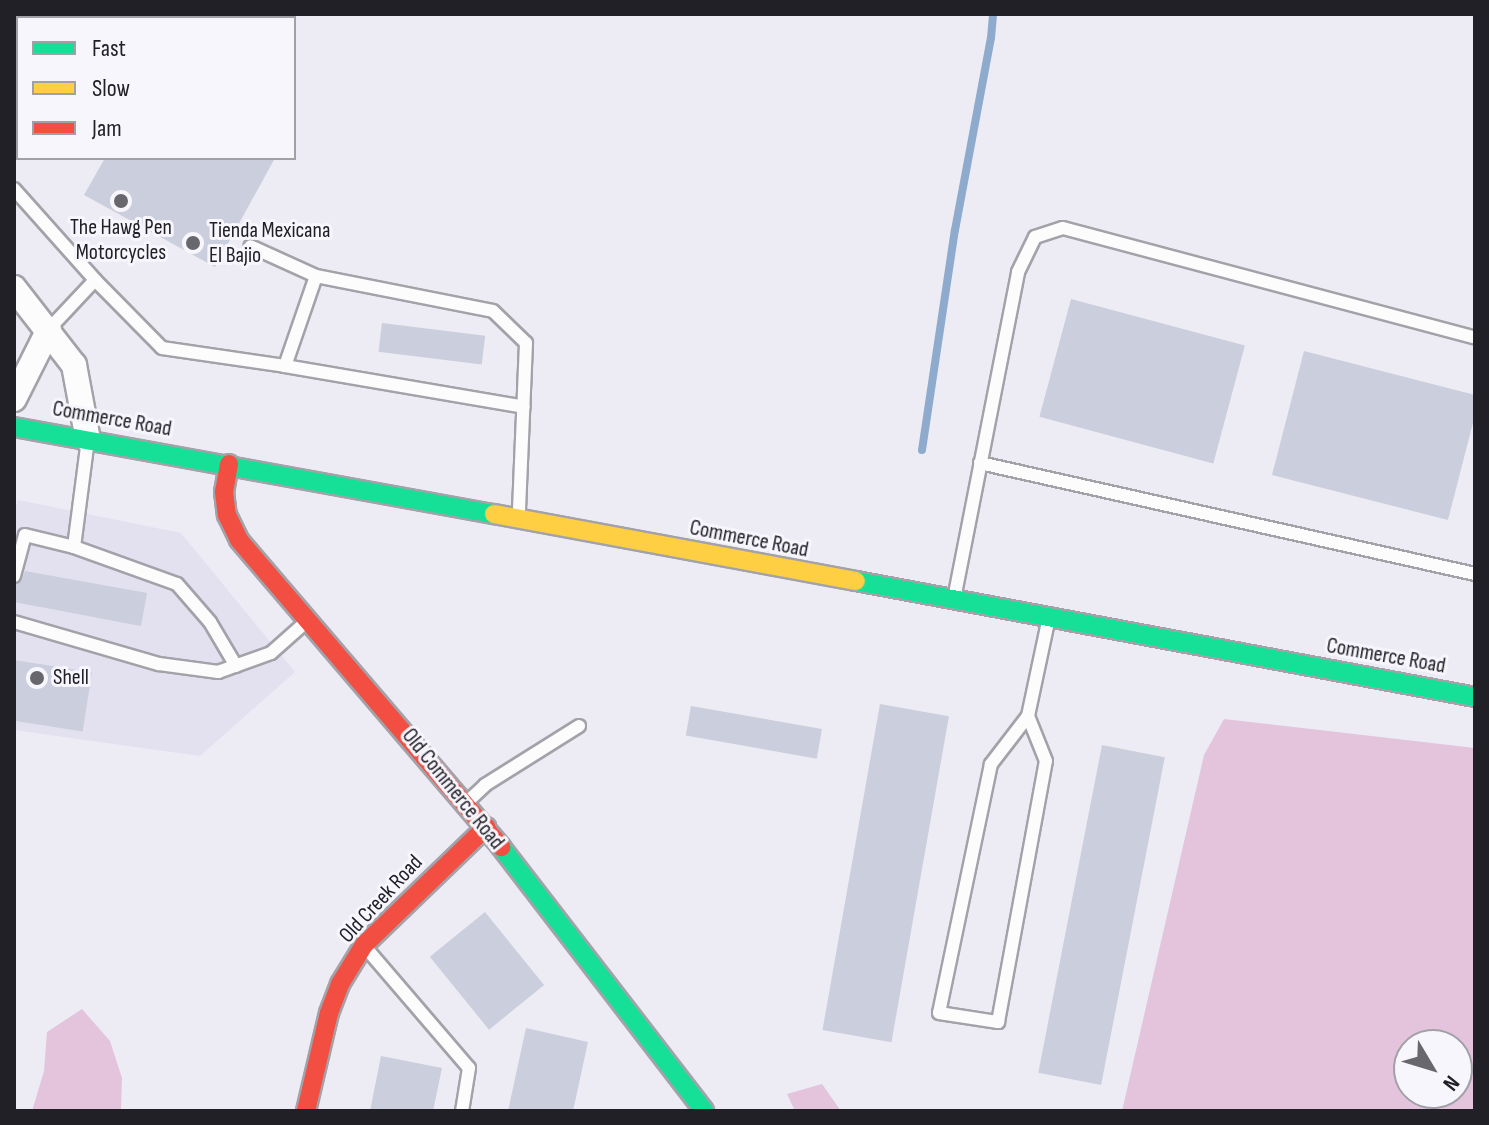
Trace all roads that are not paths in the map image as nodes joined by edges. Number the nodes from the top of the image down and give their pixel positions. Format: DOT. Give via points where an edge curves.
graph roads {
  1 [pos="14,189"];
  2 [pos="250,246"];
  3 [pos="316,276"];
  4 [pos="95,280"];
  5 [pos="14,288"];
  6 [pos="49,329"];
  7 [pos="1475,338"];
  8 [pos="285,366"];
  9 [pos="14,399"];
  10 [pos="524,407"];
  11 [pos="14,427"];
  12 [pos="88,440"];
  13 [pos="980,463"];
  14 [pos="229,464"];
  15 [pos="519,519"];
  16 [pos="74,547"];
  17 [pos="1475,574"];
  18 [pos="14,576"];
  19 [pos="954,601"];
  20 [pos="308,619"];
  21 [pos="1049,619"];
  22 [pos="14,622"];
  23 [pos="236,666"];
  24 [pos="1475,697"];
  25 [pos="1028,716"];
  26 [pos="579,726"];
  27 [pos="466,803"];
  28 [pos="486,827"];
  29 [pos="364,945"];
  30 [pos="306,1111"];
  31 [pos="462,1111"];
  32 [pos="704,1111"];
  1 -- 4 [label="lane"];
  2 -- 3 [label="lane"];
  3 -- 8 [label="lane"];
  3 -- 10 [label="lane" via="493,311 526,343"];
  4 -- 6 [label="lane"];
  4 -- 8 [label="lane" via="162,348"];
  5 -- 6 [label="street"];
  6 -- 9 [label="street"];
  6 -- 12 [label="street" via="74,365"];
  7 -- 13 [label="lane" via="1063,228 1035,237 1018,272"];
  8 -- 10 [label="lane"];
  10 -- 15 [label="lane"];
  11 -- 12 [label="main road, Commerce Road"];
  12 -- 14 [label="main road, Commerce Road"];
  12 -- 16 [label="lane"];
  13 -- 17 [label="lane"];
  13 -- 19 [label="lane"];
  14 -- 15 [label="main road, Commerce Road"];
  14 -- 20 [label="main road, Old Commerce Road" via="227,515 239,540"];
  15 -- 19 [label="main road, Commerce Road"];
  16 -- 18 [label="lane" via="25,535"];
  16 -- 23 [label="lane" via="177,584 210,622"];
  19 -- 21 [label="main road, Commerce Road"];
  20 -- 23 [label="lane" via="271,653"];
  20 -- 27 [label="main road, Old Commerce Road"];
  21 -- 24 [label="main road, Commerce Road"];
  21 -- 25 [label="lane"];
  22 -- 23 [label="lane" via="159,664 218,672"];
  25 -- 25 [label="lane" via="1046,761 998,1022 939,1013 991,764"];
  26 -- 27 [label="lane" via="485,785"];
  27 -- 28 [label="main road, Old Commerce Road"];
  28 -- 29 [label="main road, Old Creek Road"];
  28 -- 32 [label="main road, Old Commerce Road"];
  29 -- 30 [label="main road, Old Creek Road" via="329,1013"];
  29 -- 31 [label="lane" via="469,1068"];
}
